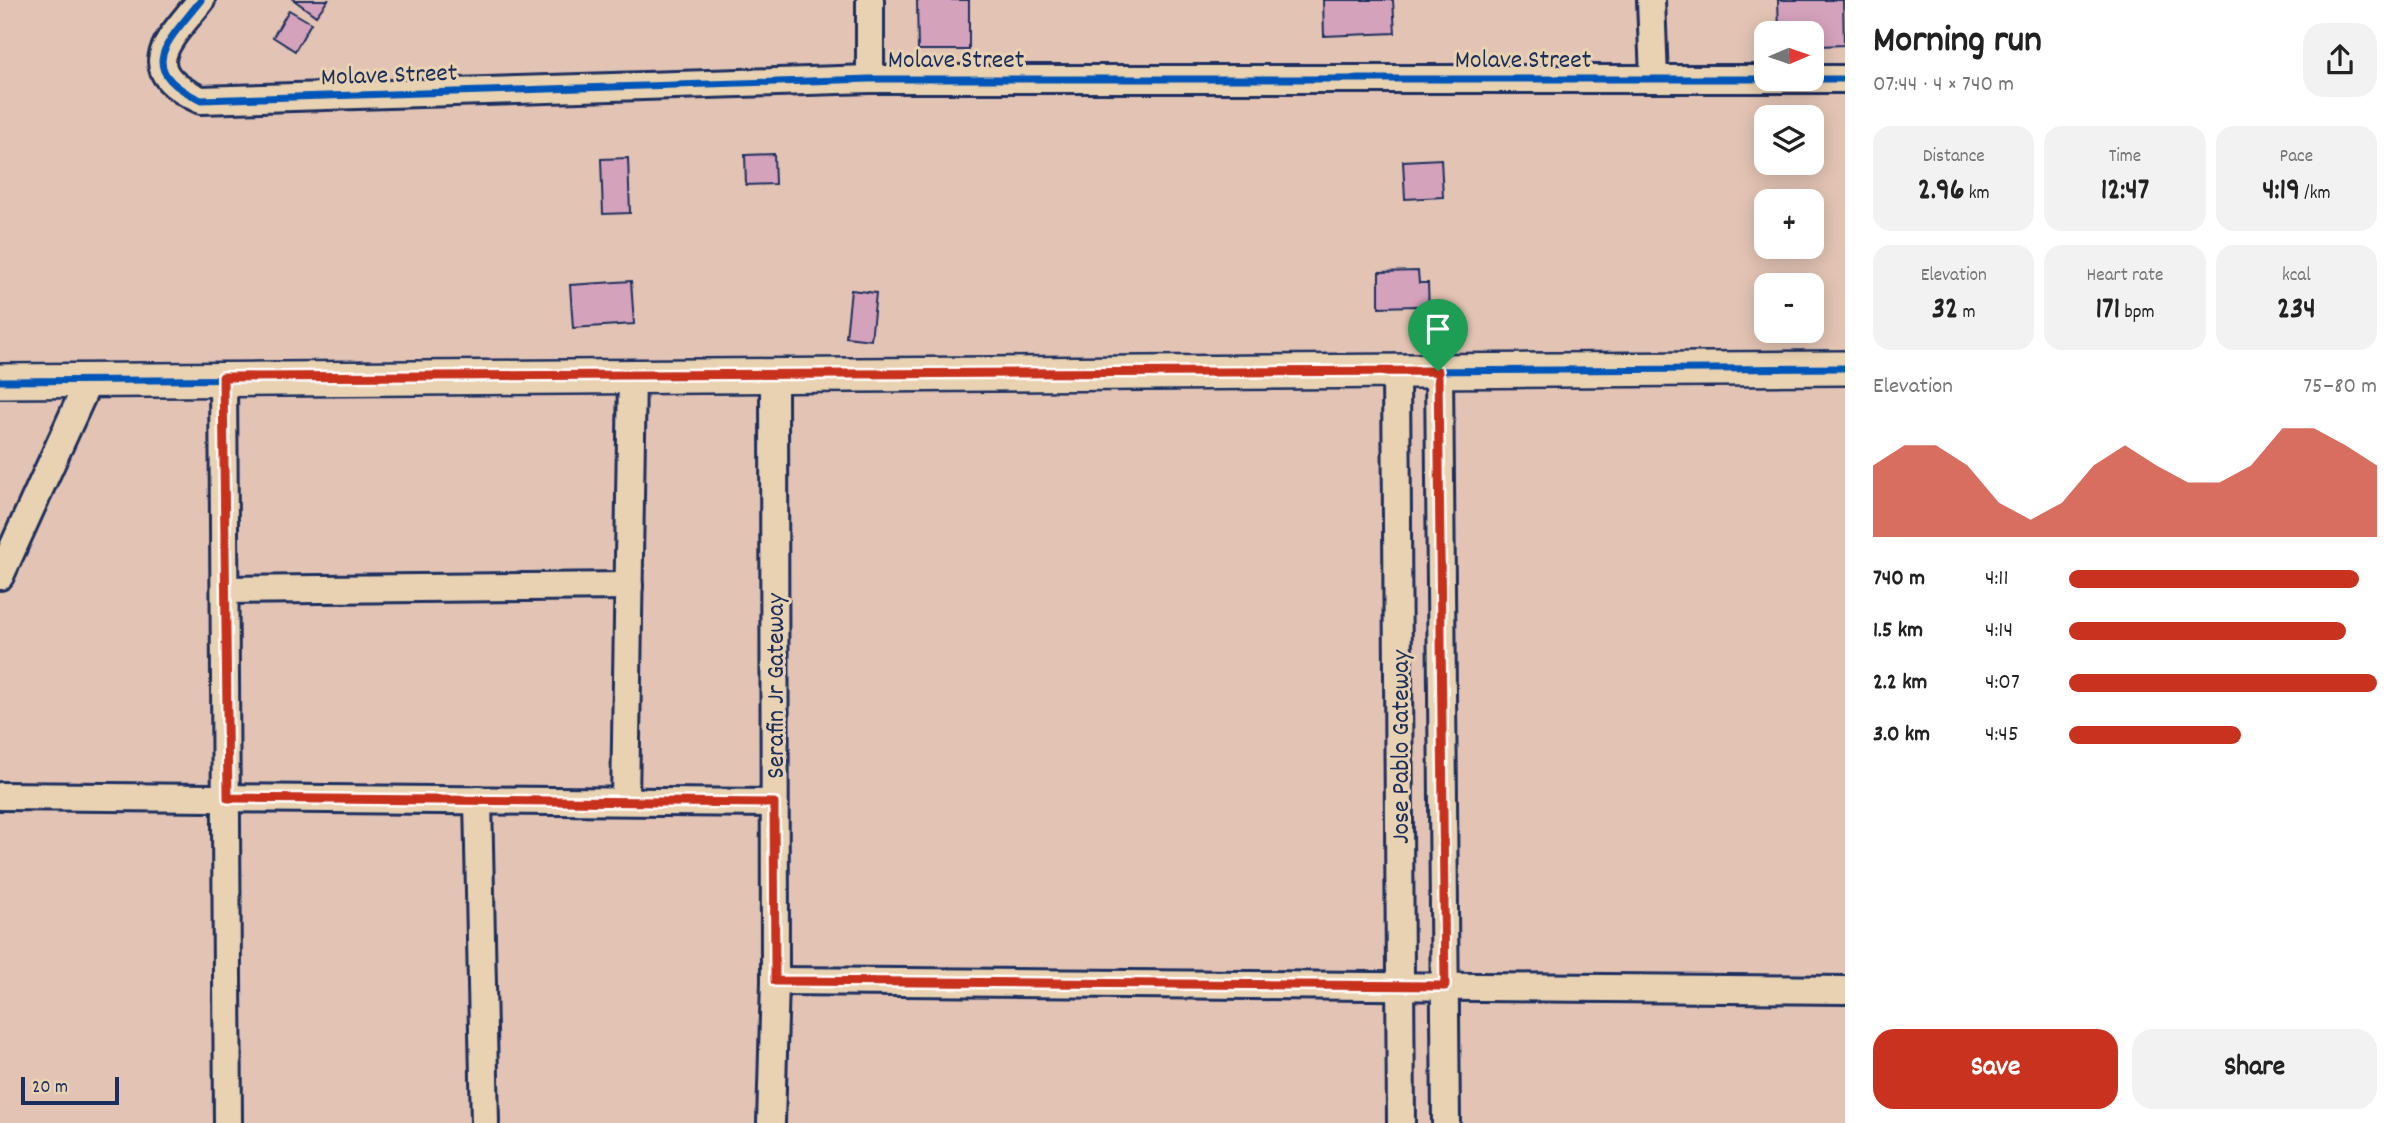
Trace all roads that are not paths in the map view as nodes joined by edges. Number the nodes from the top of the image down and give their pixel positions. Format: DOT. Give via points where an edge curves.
graph roads {
  1 [pos="201,0"];
  2 [pos="870,0"];
  3 [pos="1651,0"];
  4 [pos="870,79"];
  5 [pos="1654,79"];
  6 [pos="1845,79"];
  7 [pos="1845,368"];
  8 [pos="1438,371"];
  9 [pos="1396,372"];
  10 [pos="774,375"];
  11 [pos="632,376"];
  12 [pos="223,377"];
  13 [pos="90,378"];
  14 [pos="0,381"];
  15 [pos="0,576"];
  16 [pos="629,586"];
  17 [pos="226,590"];
  18 [pos="0,796"];
  19 [pos="228,798"];
  20 [pos="478,800"];
  21 [pos="625,802"];
  22 [pos="774,803"];
  23 [pos="775,981"];
  24 [pos="1445,986"];
  25 [pos="1401,987"];
  26 [pos="1845,990"];
  27 [pos="228,1123"];
  28 [pos="485,1123"];
  29 [pos="771,1123"];
  30 [pos="1401,1123"];
  31 [pos="1447,1123"];
  1 -- 4 [label="street, Molave Street" via="164,47 162,62 166,77 177,89 201,100"];
  2 -- 4 [label="street"];
  3 -- 5 [label="street"];
  4 -- 5 [label="street, Molave Street"];
  5 -- 6 [label="street, Molave Street"];
  7 -- 8 [label="street"];
  8 -- 9 [label="street"];
  8 -- 24 [label="street, Jose Pablo Gateway"];
  9 -- 10 [label="street"];
  9 -- 25 [label="street, Jose Pablo Gateway"];
  10 -- 11 [label="street"];
  10 -- 22 [label="street, Serafin Jr Gateway"];
  11 -- 12 [label="street"];
  11 -- 16 [label="street"];
  12 -- 13 [label="street"];
  12 -- 17 [label="street"];
  13 -- 14 [label="street"];
  13 -- 15 [label="street"];
  16 -- 17 [label="street"];
  16 -- 21 [label="street"];
  17 -- 19 [label="street"];
  18 -- 19 [label="street"];
  19 -- 20 [label="street"];
  19 -- 27 [label="street"];
  20 -- 21 [label="street"];
  20 -- 28 [label="street"];
  21 -- 22 [label="street"];
  22 -- 23 [label="street, Serafin Jr Gateway"];
  23 -- 25 [label="street"];
  23 -- 29 [label="street, Serafin Jr Gateway"];
  24 -- 25 [label="street"];
  24 -- 26 [label="street"];
  24 -- 31 [label="street, Jose Pablo Gateway"];
  25 -- 30 [label="street, Jose Pablo Gateway"];
}
